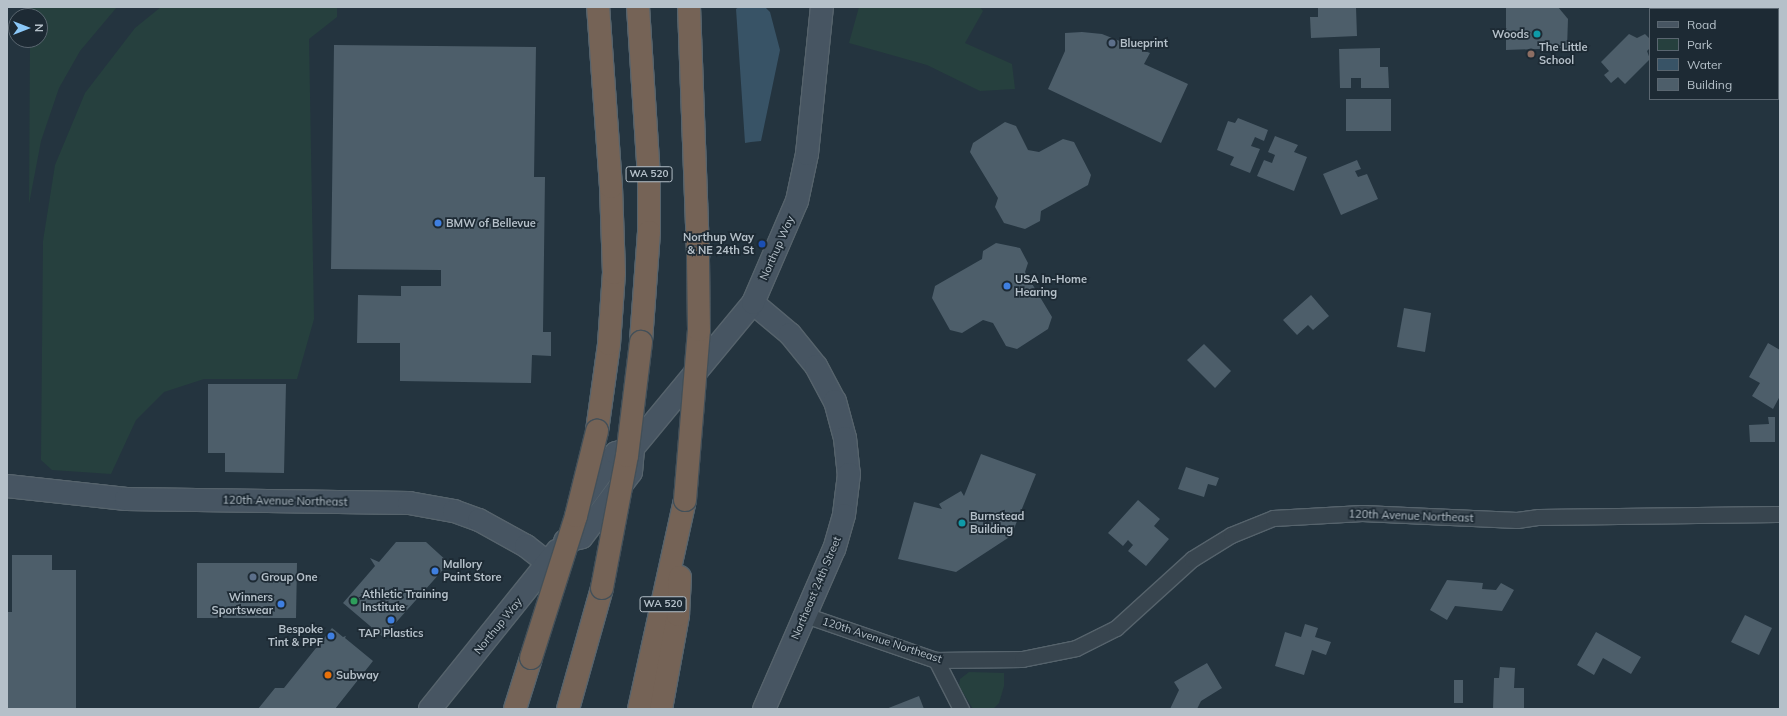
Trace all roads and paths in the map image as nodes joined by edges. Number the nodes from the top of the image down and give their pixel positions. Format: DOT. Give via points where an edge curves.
graph roads {
  1 [pos="598,7"];
  2 [pos="638,7"];
  3 [pos="689,7"];
  4 [pos="822,7"];
  5 [pos="753,302"];
  6 [pos="7,486"];
  7 [pos="685,500"];
  8 [pos="1780,514"];
  9 [pos="548,563"];
  10 [pos="805,615"];
  11 [pos="936,660"];
  12 [pos="568,706"];
  13 [pos="430,709"];
  14 [pos="515,709"];
  15 [pos="639,709"];
  16 [pos="661,709"];
  17 [pos="764,709"];
  18 [pos="961,709"];
  1 -- 14 [label="highway, bridge" via="613,235 612,308 597,431 576,516"];
  2 -- 12 [label="highway, WA 520, bridge" via="649,178 649,232 641,342 628,456 602,588"];
  3 -- 7 [label="highway, WA 520, bridge" via="698,257 698,345"];
  4 -- 5 [label="street, Northup Way" via="814,99 797,201"];
  5 -- 9 [label="street, Northup Way" via="634,448 631,472 582,537 565,541"];
  5 -- 10 [label="street, Northeast 24th Street" via="790,334 816,366 835,401 845,438 849,474 844,515 834,549"];
  6 -- 9 [label="street, 120th Avenue Northeast" via="126,499 409,503 454,511 480,520 526,546"];
  7 -- 15 [label="highway, WA 520"];
  7 -- 16 [label="highway" via="678,615"];
  8 -- 11 [label="street, 120th Avenue Northeast" via="1539,517 1517,520 1362,513 1273,518 1231,535 1192,559 1116,628 1076,648 1022,659"];
  9 -- 13 [label="street, Northup Way"];
  10 -- 11 [label="street, 120th Avenue Northeast"];
  10 -- 17 [label="street, Northeast 24th Street"];
  11 -- 18 [label="street"];
}
